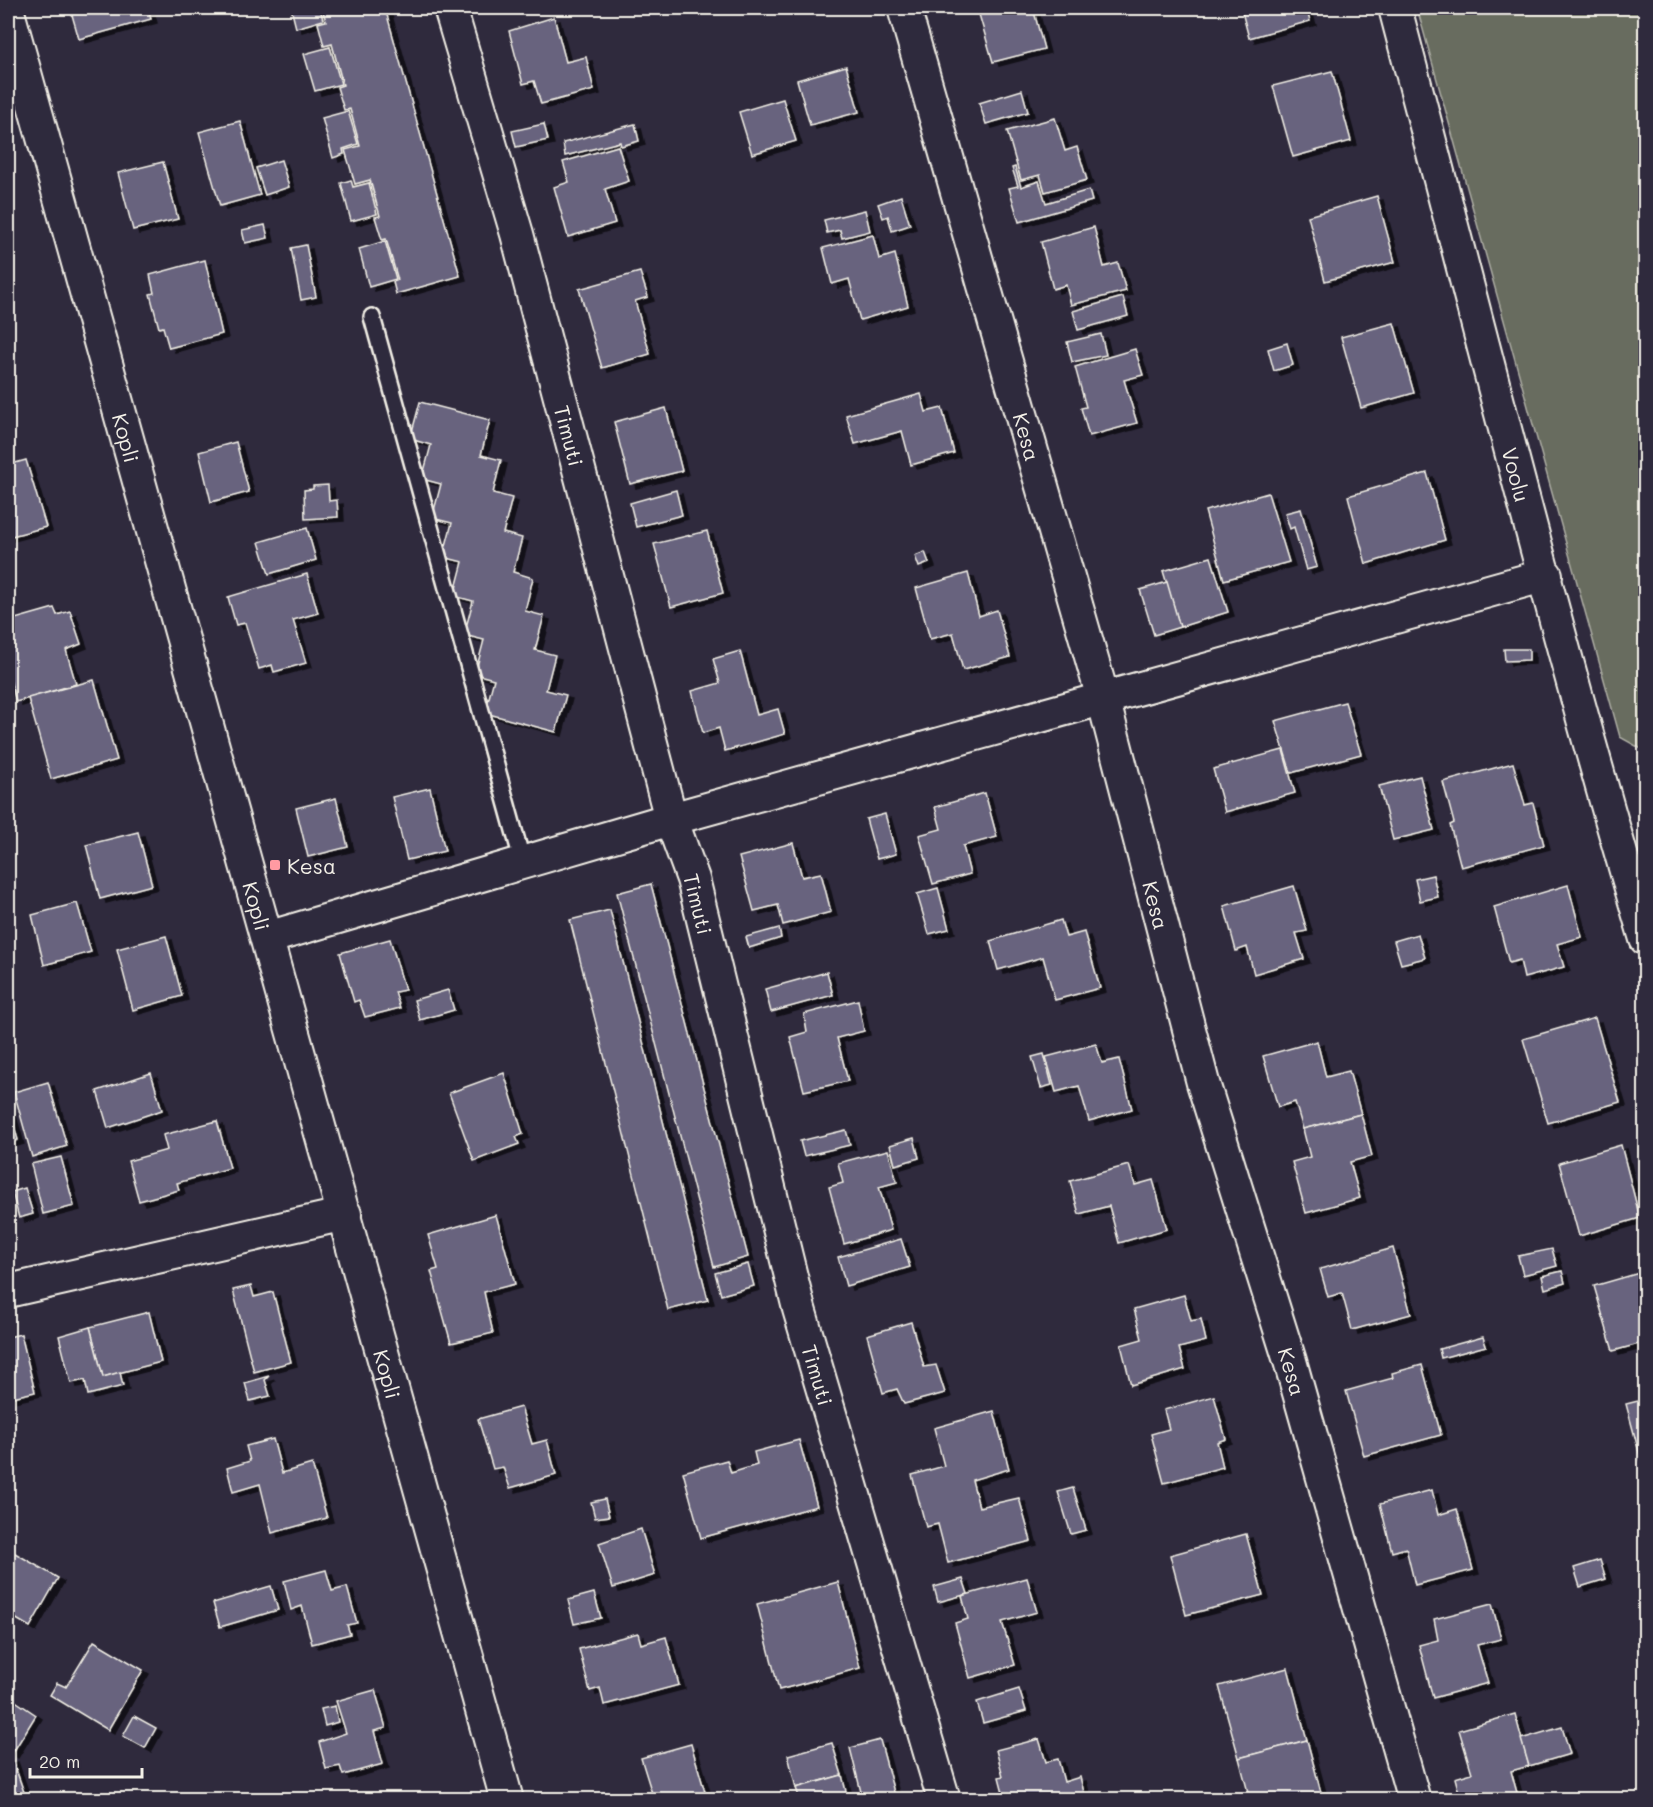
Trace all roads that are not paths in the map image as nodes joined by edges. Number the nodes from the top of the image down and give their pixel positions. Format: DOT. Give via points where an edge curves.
graph roads {
  1 [pos="450,8"];
  2 [pos="904,8"];
  3 [pos="1395,8"];
  4 [pos="8,12"];
  5 [pos="372,317"];
  6 [pos="1546,575"];
  7 [pos="1103,698"];
  8 [pos="671,819"];
  9 [pos="523,863"];
  10 [pos="267,938"];
  11 [pos="1646,939"];
  12 [pos="345,1214"];
  13 [pos="8,1291"];
  14 [pos="507,1800"];
  15 [pos="944,1800"];
  16 [pos="1414,1800"];
  1 -- 8 [label="street, Timuti" via="517,234"];
  2 -- 7 [label="street, Kesa"];
  3 -- 6 [label="street, Voolu"];
  4 -- 10 [label="street, Kopli"];
  5 -- 9 [label="lane"];
  6 -- 7 [label="street"];
  6 -- 11 [label="street, Voolu" via="1591,755"];
  7 -- 8 [label="street"];
  7 -- 16 [label="street, Kesa" via="1203,1083 1290,1361"];
  8 -- 9 [label="street"];
  8 -- 15 [label="street, Timuti" via="693,879 799,1309"];
  9 -- 10 [label="street"];
  10 -- 12 [label="street, Kopli"];
  12 -- 13 [label="street"];
  12 -- 14 [label="street, Kopli"];
}
